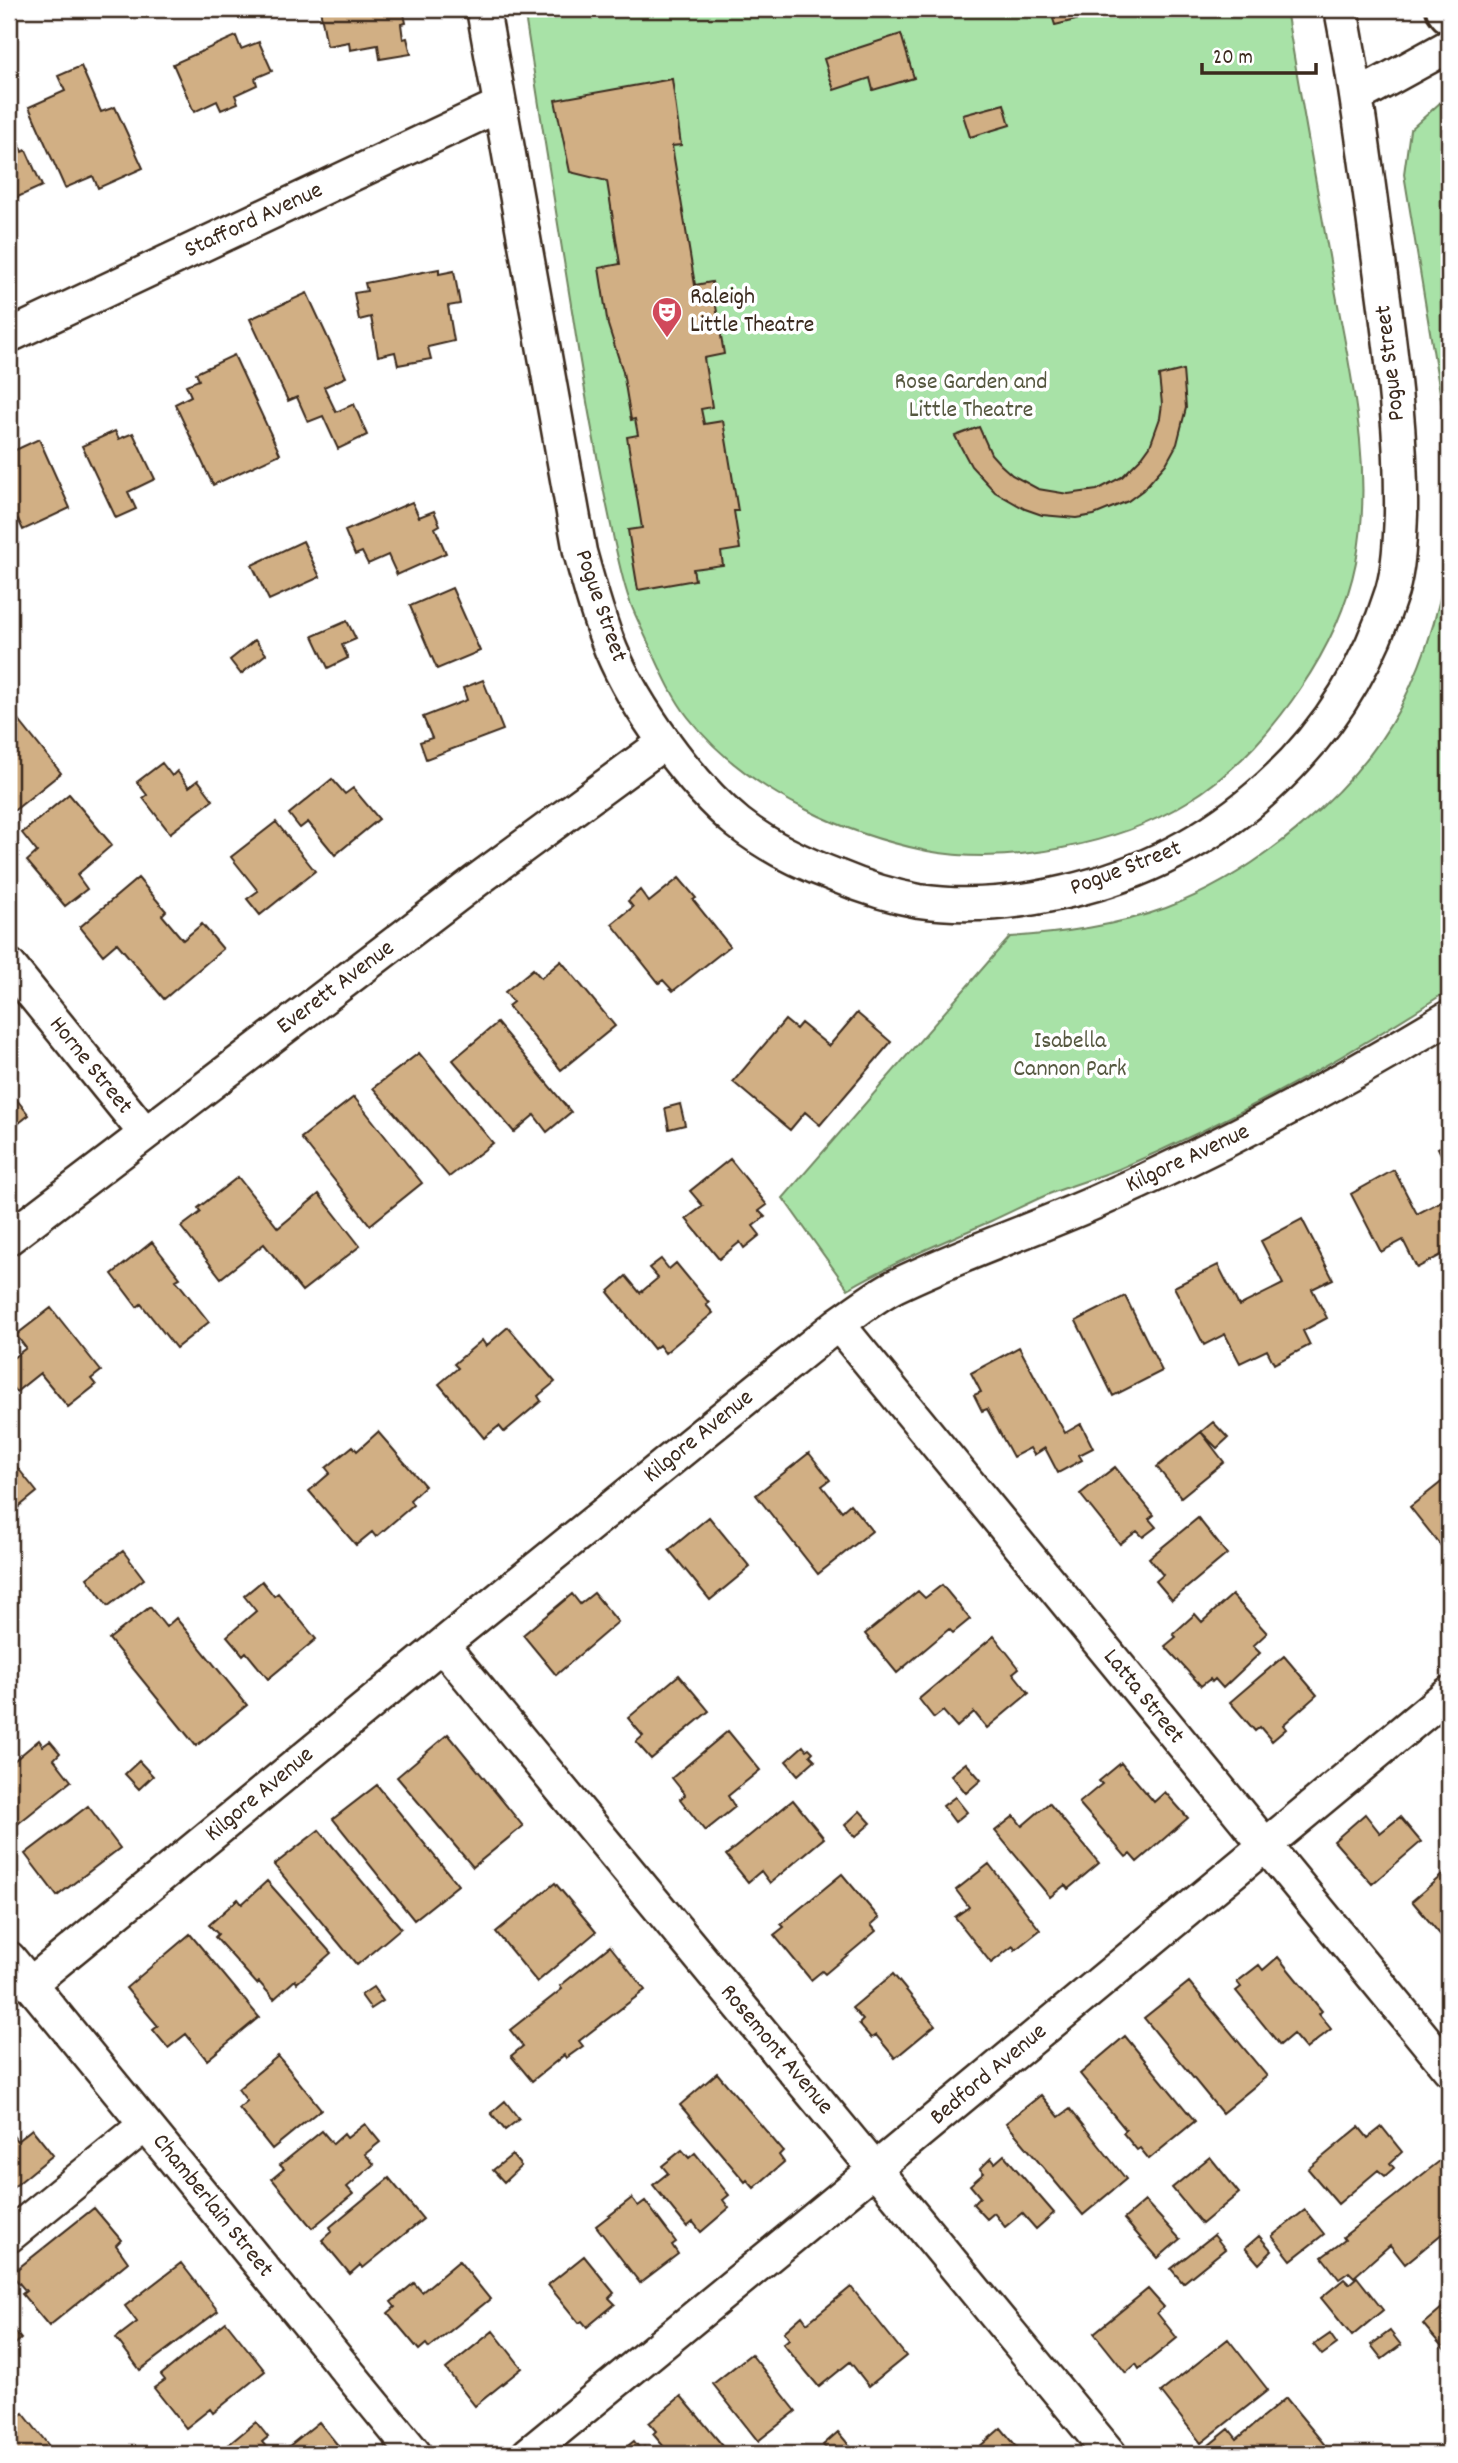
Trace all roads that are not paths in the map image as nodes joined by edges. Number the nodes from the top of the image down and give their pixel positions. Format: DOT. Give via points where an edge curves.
graph roads {
  1 [pos="484,9"];
  2 [pos="1341,9"];
  3 [pos="1446,9"];
  4 [pos="1449,13"];
  5 [pos="1449,46"];
  6 [pos="1358,96"];
  7 [pos="500,105"];
  8 [pos="9,336"];
  9 [pos="666,742"];
  10 [pos="9,965"];
  11 [pos="1449,1017"];
  12 [pos="145,1133"];
  13 [pos="9,1238"];
  14 [pos="838,1324"];
  15 [pos="442,1645"];
  16 [pos="1449,1693"];
  17 [pos="1265,1846"];
  18 [pos="9,1958"];
  19 [pos="30,1984"];
  20 [pos="1449,2068"];
  21 [pos="145,2125"];
  22 [pos="875,2169"];
  23 [pos="9,2236"];
  24 [pos="415,2454"];
  25 [pos="527,2454"];
  26 [pos="1111,2454"];
  1 -- 7 [label="street, Pogue Street"];
  2 -- 6 [label="street, Pogue Street"];
  3 -- 4 [label="street"];
  5 -- 6 [label="street"];
  6 -- 9 [label="street, Pogue Street" via="1402,458 1394,587 1374,639 1343,698 1305,752 1255,800 1201,839 1095,886 1033,899 969,904 920,901 814,868 769,844 712,799"];
  7 -- 8 [label="street, Stafford Avenue"];
  7 -- 9 [label="street, Pogue Street" via="580,551 612,653"];
  9 -- 12 [label="street, Everett Avenue"];
  10 -- 12 [label="street, Horne Street"];
  11 -- 14 [label="street, Kilgore Avenue" via="1211,1150 893,1287"];
  12 -- 13 [label="street, Everett Avenue"];
  14 -- 15 [label="street, Kilgore Avenue"];
  14 -- 17 [label="street, Latta Street"];
  15 -- 19 [label="street, Kilgore Avenue"];
  15 -- 22 [label="street, Rosemont Avenue"];
  16 -- 17 [label="street, Bedford Avenue"];
  17 -- 20 [label="street, Latta Street"];
  17 -- 22 [label="street, Bedford Avenue"];
  18 -- 19 [label="street, Chamberlain Street"];
  19 -- 21 [label="street, Chamberlain Street"];
  21 -- 23 [label="street"];
  21 -- 24 [label="street, Chamberlain Street"];
  22 -- 25 [label="street, Bedford Avenue"];
  22 -- 26 [label="street, Rosemont Avenue"];
}
